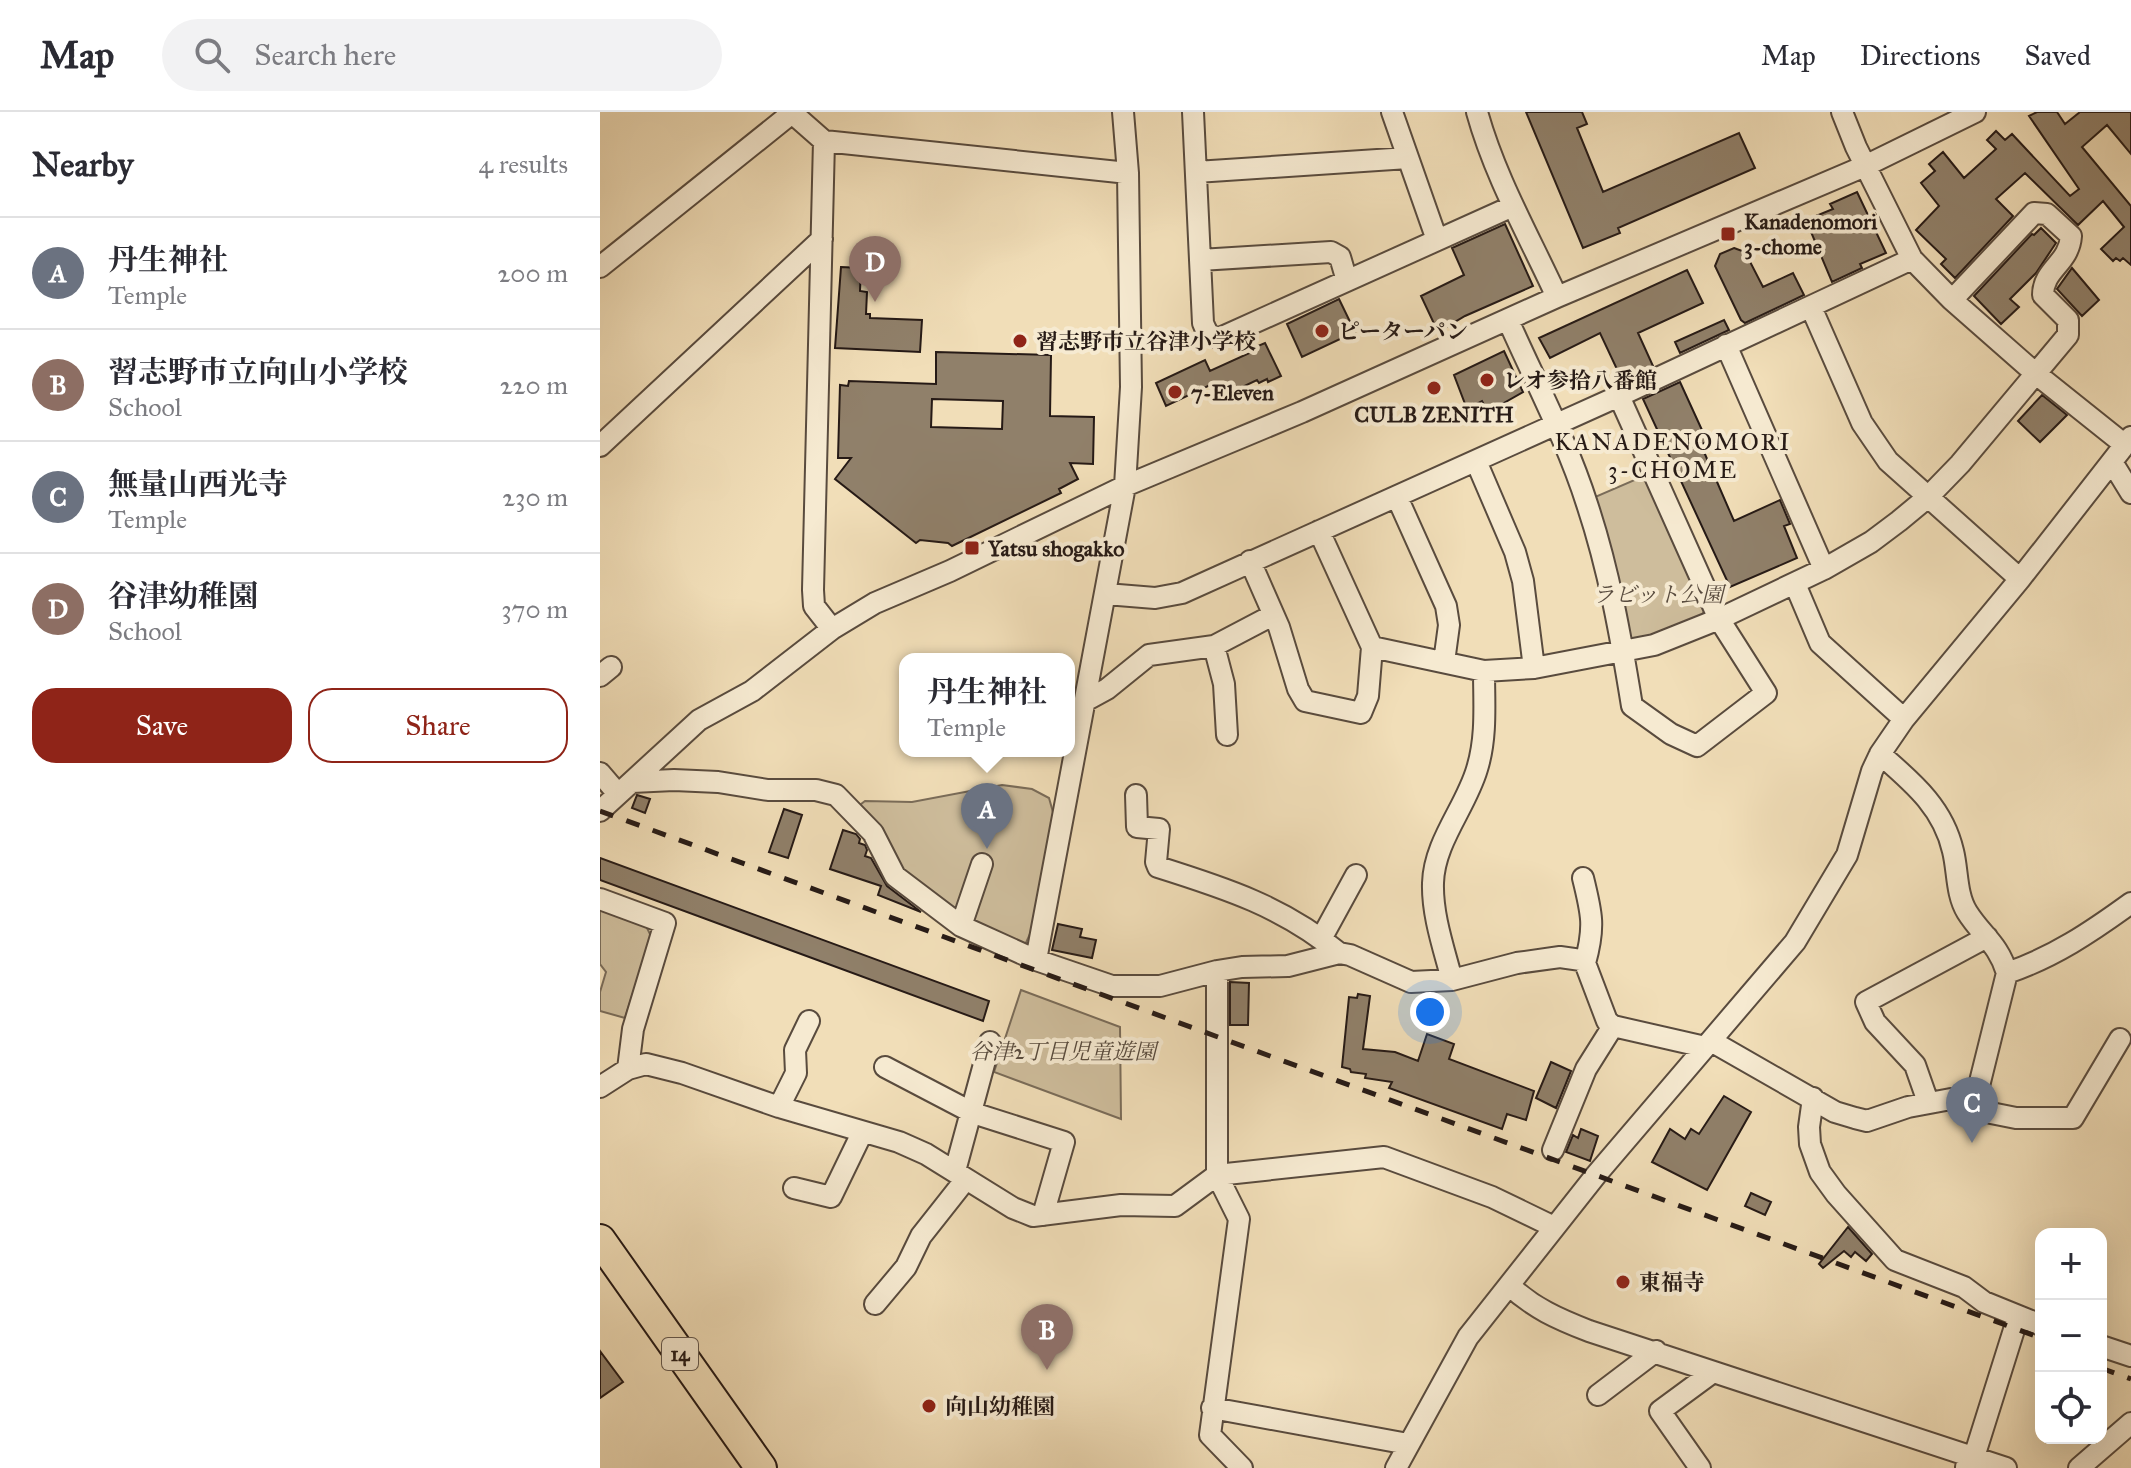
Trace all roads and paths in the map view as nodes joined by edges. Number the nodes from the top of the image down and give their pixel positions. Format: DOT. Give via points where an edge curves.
graph roads {
  1 [pos="791,112"];
  2 [pos="1123,112"];
  3 [pos="1193,112"];
  4 [pos="1392,112"];
  5 [pos="1477,112"];
  6 [pos="1842,112"];
  7 [pos="1975,112"];
  8 [pos="824,141"];
  9 [pos="1408,158"];
  10 [pos="1865,166"];
  11 [pos="1196,172"];
  12 [pos="1128,173"];
  13 [pos="1513,206"];
  14 [pos="822,239"];
  15 [pos="1437,240"];
  16 [pos="1912,259"];
  17 [pos="1200,260"];
  18 [pos="600,267"];
  19 [pos="1347,281"];
  20 [pos="1557,297"];
  21 [pos="1952,300"];
  22 [pos="1811,307"];
  23 [pos="1508,320"];
  24 [pos="1726,345"];
  25 [pos="2035,373"];
  26 [pos="1619,396"];
  27 [pos="1556,424"];
  28 [pos="2128,441"];
  29 [pos="600,446"];
  30 [pos="1476,461"];
  31 [pos="2112,462"];
  32 [pos="1125,486"];
  33 [pos="2131,493"];
  34 [pos="1397,497"];
  35 [pos="1928,497"];
  36 [pos="1319,531"];
  37 [pos="1250,561"];
  38 [pos="1824,569"];
  39 [pos="2020,579"];
  40 [pos="1795,584"];
  41 [pos="1106,594"];
  42 [pos="1273,615"];
  43 [pos="1719,619"];
  44 [pos="832,629"];
  45 [pos="1214,646"];
  46 [pos="1372,647"];
  47 [pos="1623,652"];
  48 [pos="1444,662"];
  49 [pos="1534,668"];
  50 [pos="1484,671"];
  51 [pos="1085,701"];
  52 [pos="1904,719"];
  53 [pos="1227,735"];
  54 [pos="1075,754"];
  55 [pos="1880,754"];
  56 [pos="1074,757"];
  57 [pos="600,773"];
  58 [pos="1136,795"];
  59 [pos="612,797"];
  60 [pos="982,864"];
  61 [pos="1356,875"];
  62 [pos="1583,878"];
  63 [pos="600,899"];
  64 [pos="2131,903"];
  65 [pos="961,926"];
  66 [pos="1987,937"];
  67 [pos="1321,939"];
  68 [pos="1339,953"];
  69 [pos="1036,960"];
  70 [pos="1585,963"];
  71 [pos="1217,971"];
  72 [pos="2007,973"];
  73 [pos="1452,980"];
  74 [pos="809,1021"];
  75 [pos="1613,1026"];
  76 [pos="2120,1039"];
  77 [pos="990,1042"];
  78 [pos="1708,1044"];
  79 [pos="885,1067"];
  80 [pos="628,1069"];
  81 [pos="600,1087"];
  82 [pos="1813,1098"];
  83 [pos="1928,1102"];
  84 [pos="1974,1106"];
  85 [pos="779,1107"];
  86 [pos="973,1113"];
  87 [pos="862,1133"];
  88 [pos="1553,1150"];
  89 [pos="960,1175"];
  90 [pos="1217,1175"];
  91 [pos="794,1188"];
  92 [pos="1043,1215"];
  93 [pos="1554,1227"];
  94 [pos="600,1240"];
  95 [pos="1509,1285"];
  96 [pos="875,1304"];
  97 [pos="2018,1317"];
  98 [pos="2035,1323"];
  99 [pos="2107,1348"];
  100 [pos="1656,1351"];
  101 [pos="2131,1356"];
  102 [pos="1713,1372"];
  103 [pos="1598,1395"];
  104 [pos="1212,1408"];
  105 [pos="2131,1423"];
  106 [pos="1408,1444"];
  107 [pos="1970,1463"];
  108 [pos="761,1468"];
  109 [pos="1242,1468"];
  110 [pos="1396,1468"];
  111 [pos="1700,1468"];
  112 [pos="2006,1468"];
  113 [pos="2079,1468"];
  1 -- 8 [label="street"];
  1 -- 18 [label="street"];
  2 -- 12 [label="street"];
  3 -- 11 [label="street"];
  4 -- 9 [label="street"];
  5 -- 13 [label="street"];
  6 -- 10 [label="street"];
  7 -- 10 [label="street"];
  8 -- 12 [label="street"];
  8 -- 14 [label="street"];
  9 -- 11 [label="street"];
  9 -- 15 [label="street"];
  10 -- 16 [label="street"];
  10 -- 20 [label="street"];
  11 -- 17 [label="street"];
  12 -- 32 [label="street" via="1131,387"];
  13 -- 15 [label="street"];
  13 -- 20 [label="street"];
  14 -- 29 [label="street"];
  14 -- 44 [label="street" via="813,590 814,606"];
  15 -- 19 [label="street"];
  16 -- 21 [label="street"];
  16 -- 22 [label="street"];
  17 -- 19 [label="street" via="1331,252 1340,257"];
  17 -- 19 [label="street" via="1203,323 1213,337"];
  20 -- 23 [label="street"];
  21 -- 25 [label="street"];
  21 -- 25 [label="street" via="2034,213 2047,214 2071,236 2070,250 2043,283 2043,295 2068,320 2068,335"];
  22 -- 24 [label="street"];
  22 -- 35 [label="street" via="1862,423 1888,461"];
  23 -- 27 [label="street"];
  23 -- 32 [label="street"];
  24 -- 26 [label="street"];
  24 -- 38 [label="street"];
  25 -- 28 [label="street"];
  25 -- 35 [label="street"];
  26 -- 27 [label="street"];
  26 -- 43 [label="street"];
  27 -- 30 [label="street"];
  27 -- 47 [label="street" via="1587,504"];
  28 -- 31 [label="street"];
  30 -- 34 [label="street"];
  30 -- 49 [label="street" via="1515,552"];
  31 -- 33 [label="street"];
  31 -- 39 [label="street"];
  32 -- 41 [label="street"];
  32 -- 44 [label="street" via="875,603"];
  34 -- 36 [label="street"];
  34 -- 48 [label="street" via="1446,606"];
  35 -- 38 [label="street" via="1871,542"];
  35 -- 39 [label="street"];
  36 -- 37 [label="street"];
  36 -- 46 [label="street"];
  37 -- 41 [label="street" via="1182,593 1155,598"];
  37 -- 42 [label="street"];
  38 -- 40 [label="street"];
  39 -- 52 [label="street"];
  40 -- 43 [label="street"];
  40 -- 52 [label="street" via="1820,643"];
  41 -- 51 [label="street"];
  42 -- 45 [label="street"];
  42 -- 46 [label="street" via="1305,701 1361,713 1368,696"];
  43 -- 47 [label="street"];
  43 -- 47 [label="street" via="1766,693 1697,746 1632,706"];
  44 -- 59 [label="street" via="752,691 699,720"];
  45 -- 51 [label="street" via="1149,655"];
  45 -- 53 [label="street" via="1224,684"];
  46 -- 48 [label="street"];
  47 -- 49 [label="street"];
  48 -- 50 [label="street"];
  49 -- 50 [label="street"];
  50 -- 73 [label="street" via="1484,735 1477,770 1440,849 1433,884"];
  51 -- 54 [label="street"];
  52 -- 55 [label="street"];
  55 -- 66 [label="street" via="1934,805 1953,849 1966,911"];
  55 -- 78 [label="street" via="1847,855 1818,906 1795,942"];
  56 -- 69 [label="street"];
  57 -- 59 [label="street"];
  58 -- 67 [label="street" via="1137,827 1159,829 1158,867 1266,904"];
  59 -- 65 [label="street" via="674,780 836,795 873,833 895,876"];
  60 -- 65 [label="street"];
  61 -- 67 [label="street"];
  62 -- 70 [label="street" via="1593,919"];
  63 -- 80 [label="street" via="665,923 633,1029"];
  64 -- 72 [label="street" via="2082,938"];
  65 -- 69 [label="street"];
  66 -- 72 [label="street" via="2001,953"];
  66 -- 83 [label="street" via="1866,1002 1875,1022 1915,1065"];
  67 -- 68 [label="street"];
  68 -- 71 [label="street" via="1288,966"];
  68 -- 73 [label="street" via="1411,982"];
  69 -- 71 [label="street" via="1131,988"];
  70 -- 73 [label="street" via="1560,957"];
  70 -- 75 [label="street"];
  71 -- 90 [label="street"];
  72 -- 84 [label="street"];
  74 -- 85 [label="street" via="795,1050 796,1073"];
  75 -- 78 [label="street"];
  75 -- 88 [label="street" via="1586,1069"];
  76 -- 84 [label="street" via="2073,1118 2016,1118"];
  77 -- 86 [label="street"];
  78 -- 82 [label="street"];
  78 -- 93 [label="street"];
  79 -- 86 [label="street"];
  80 -- 81 [label="street"];
  80 -- 85 [label="street" via="646,1064 682,1073"];
  82 -- 83 [label="street" via="1835,1112 1867,1121"];
  82 -- 97 [label="street" via="1810,1144 1820,1172 1895,1260 1964,1287"];
  83 -- 84 [label="street" via="1951,1099"];
  85 -- 87 [label="street"];
  86 -- 89 [label="street"];
  86 -- 92 [label="street" via="1064,1142"];
  87 -- 89 [label="street" via="899,1142"];
  87 -- 91 [label="street" via="831,1197"];
  89 -- 92 [label="street" via="1013,1208"];
  89 -- 96 [label="street" via="906,1267"];
  90 -- 92 [label="street" via="1175,1206 1121,1205"];
  90 -- 93 [label="street" via="1384,1157 1492,1197"];
  90 -- 104 [label="street" via="1239,1219"];
  93 -- 95 [label="street"];
  94 -- 108 [label="highway, 14"];
  95 -- 100 [label="street" via="1547,1314"];
  95 -- 106 [label="street" via="1461,1349"];
  97 -- 98 [label="street"];
  97 -- 107 [label="street"];
  99 -- 101 [label="street"];
  100 -- 102 [label="street"];
  100 -- 103 [label="street"];
  102 -- 107 [label="street"];
  102 -- 111 [label="street" via="1660,1411"];
  104 -- 106 [label="street"];
  104 -- 109 [label="street" via="1210,1435"];
  105 -- 113 [label="street"];
  106 -- 110 [label="street"];
  107 -- 112 [label="street"];
}
